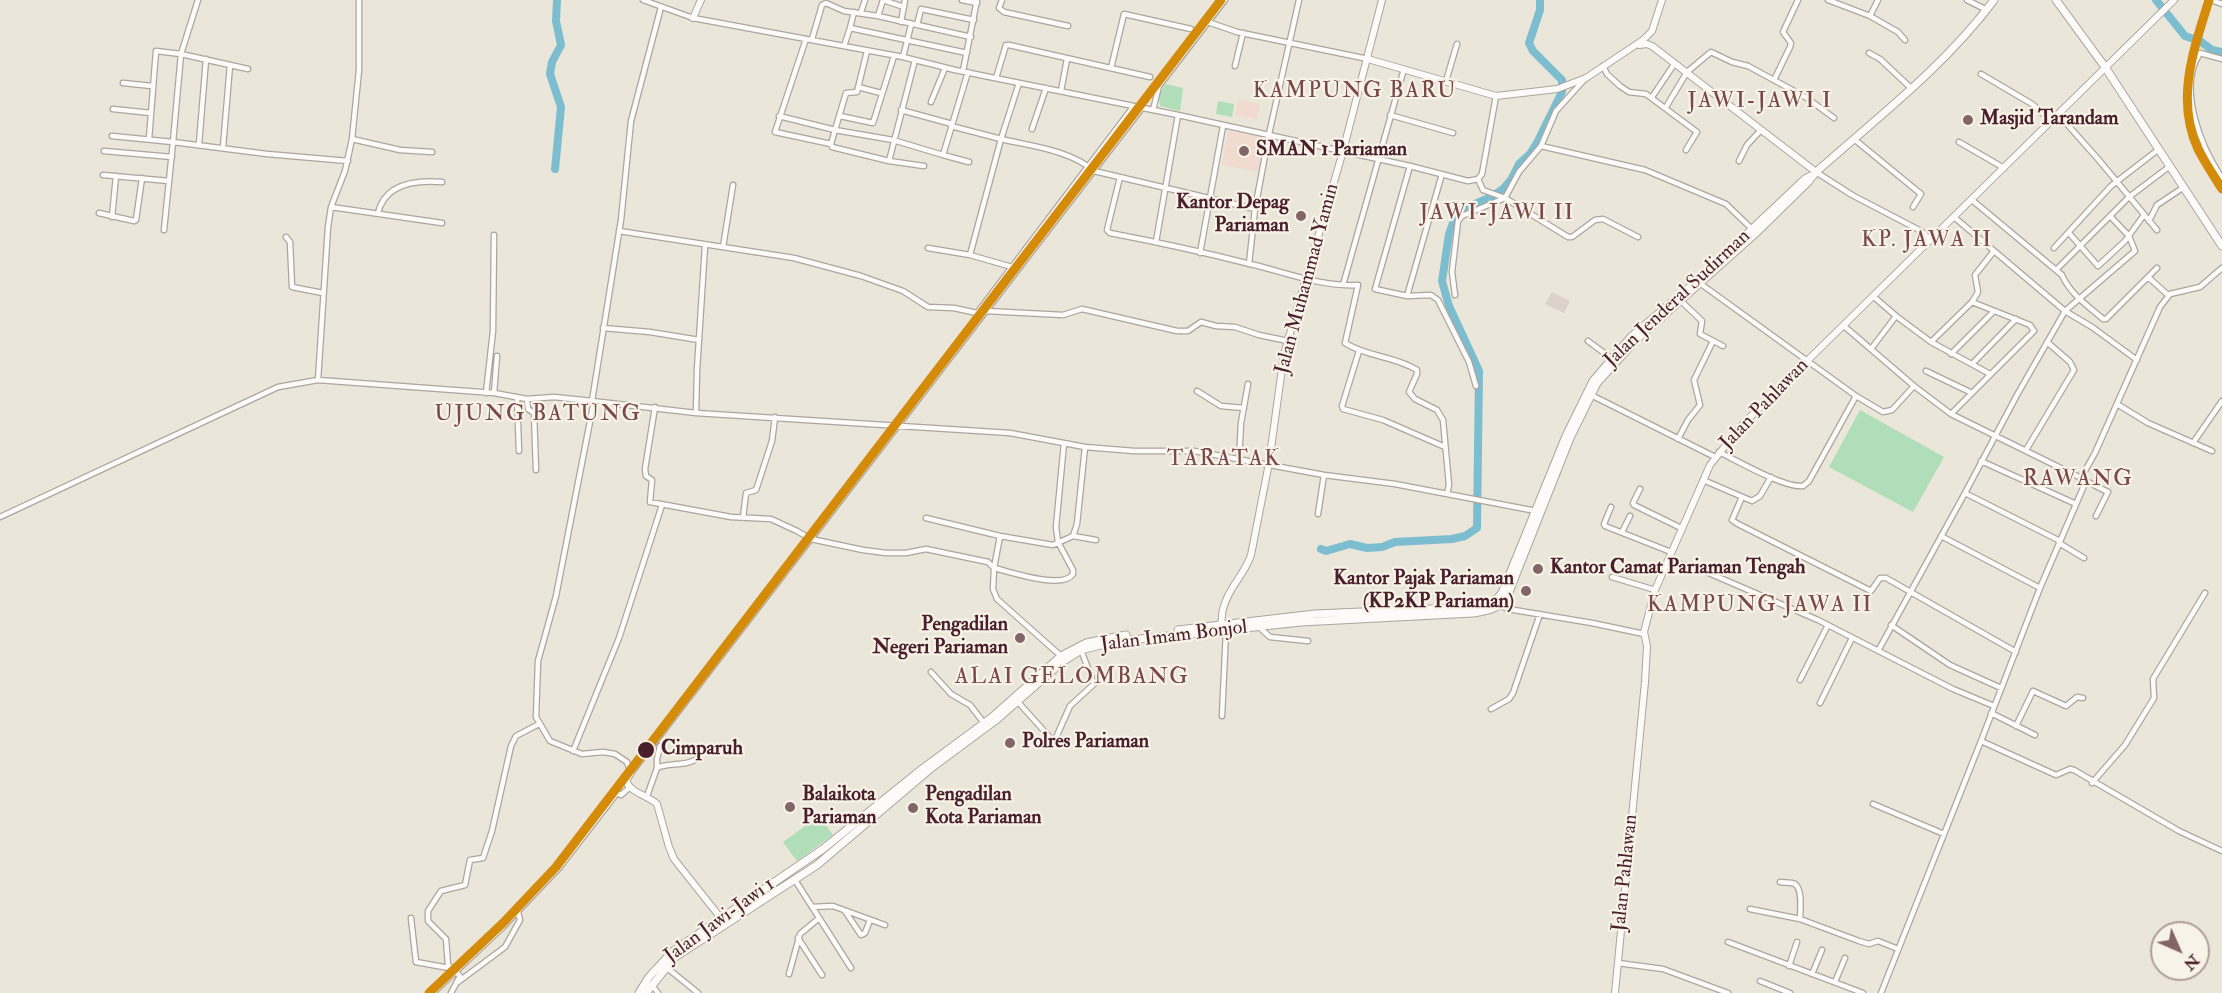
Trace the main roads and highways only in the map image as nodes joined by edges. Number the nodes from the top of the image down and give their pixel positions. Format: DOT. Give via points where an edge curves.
graph roads {
  1 [pos="1994,0"];
  2 [pos="2056,0"];
  3 [pos="1754,231"];
  4 [pos="2222,246"];
  5 [pos="1662,314"];
  6 [pos="1568,437"];
  7 [pos="1525,546"];
  8 [pos="1498,604"];
  9 [pos="1316,618"];
  10 [pos="1223,629"];
  11 [pos="1134,637"];
  12 [pos="1043,676"];
  13 [pos="965,740"];
  14 [pos="884,803"];
  15 [pos="823,849"];
  16 [pos="811,857"];
  17 [pos="829,857"];
  18 [pos="817,866"];
  19 [pos="752,896"];
  20 [pos="756,904"];
  21 [pos="673,954"];
  22 [pos="639,993"];
  23 [pos="646,993"];
  1 -- 3 [label="main road, Jalan Jenderal Sudirman" via="1912,89 1804,179"];
  2 -- 4 [label="main road" via="2105,67"];
  3 -- 5 [label="main road, Jalan Jenderal Sudirman"];
  3 -- 5 [label="main road, Jalan Jenderal Sudirman" via="1701,284"];
  5 -- 6 [label="main road, Jalan Jenderal Sudirman" via="1597,383"];
  5 -- 6 [label="main road, Jalan Jenderal Sudirman" via="1611,358 1586,393"];
  6 -- 7 [label="main road, Jalan Jenderal Sudirman"];
  6 -- 7 [label="main road, Jalan Jenderal Sudirman"];
  7 -- 8 [label="main road, Jalan Jenderal Sudirman"];
  8 -- 9 [label="main road, Jalan Imam Bonjol"];
  9 -- 10 [label="main road, Jalan Imam Bonjol"];
  9 -- 10 [label="main road, Jalan Imam Bonjol"];
  10 -- 11 [label="main road, Jalan Imam Bonjol"];
  11 -- 12 [label="main road, Jalan Imam Bonjol" via="1082,650"];
  11 -- 12 [label="main road, Jalan Imam Bonjol" via="1095,640 1061,656"];
  12 -- 13 [label="main road, Jalan Imam Bonjol"];
  12 -- 13 [label="main road, Jalan Imam Bonjol" via="1018,702"];
  13 -- 14 [label="main road, Jalan Imam Bonjol"];
  14 -- 15 [label="main road, Jalan Imam Bonjol"];
  14 -- 17 [label="main road, Jalan Imam Bonjol"];
  15 -- 16 [label="main road, Jalan Imam Bonjol"];
  15 -- 17 [label="main road"];
  16 -- 18 [label="main road"];
  16 -- 19 [label="main road, Jalan Jawi-Jawi 1"];
  17 -- 18 [label="main road, Jalan Imam Bonjol"];
  18 -- 20 [label="main road, Jalan Jawi-Jawi 1"];
  19 -- 20 [label="main road"];
  19 -- 21 [label="main road, Jalan Jawi-Jawi 1"];
  20 -- 21 [label="main road, Jalan Jawi-Jawi 1"];
  21 -- 22 [label="main road, Jalan Jawi-Jawi 1"];
  21 -- 23 [label="main road, Jalan Jawi-Jawi 1"];
}
